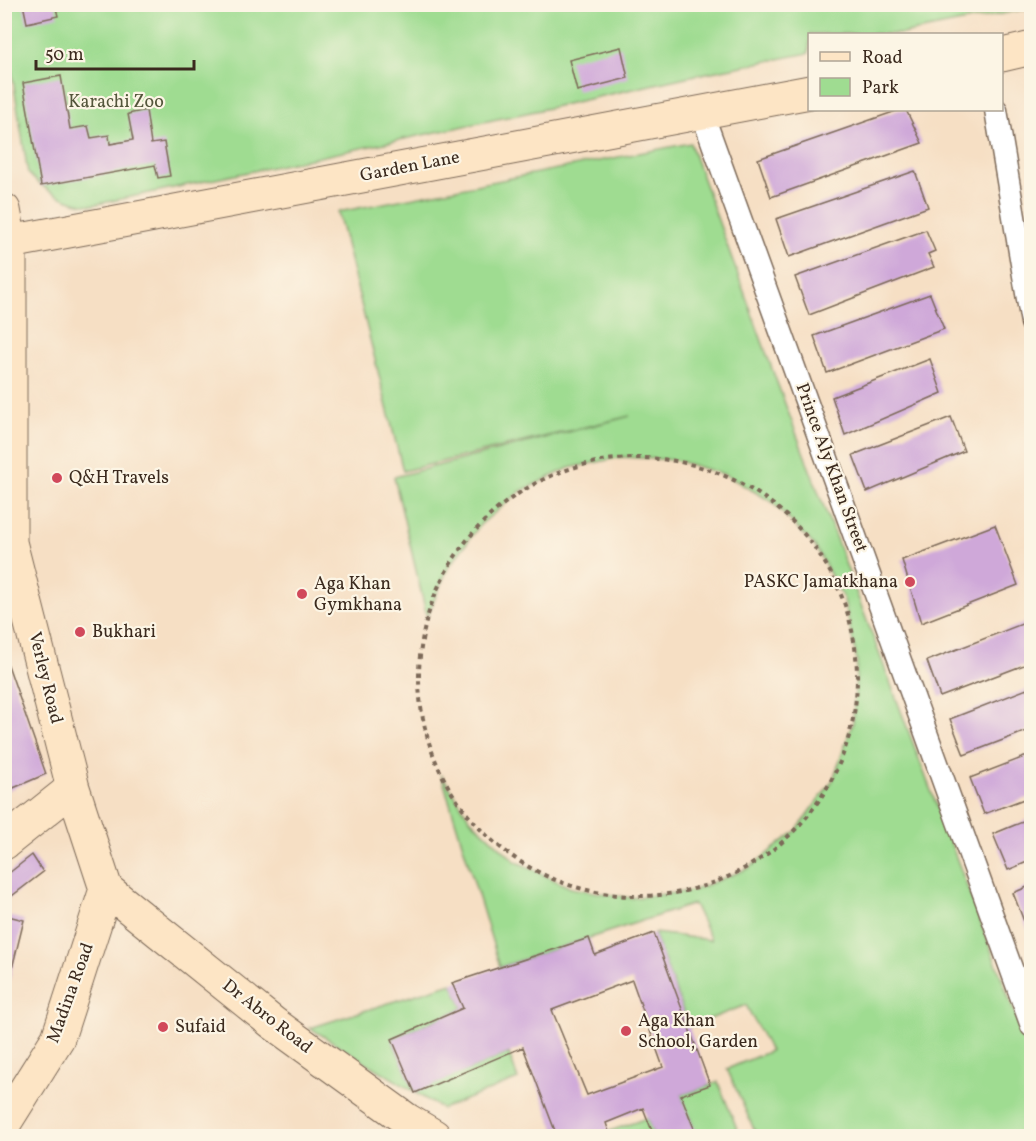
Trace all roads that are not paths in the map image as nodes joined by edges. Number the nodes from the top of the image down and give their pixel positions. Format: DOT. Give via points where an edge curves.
graph roads {
  1 [pos="1032,48"];
  2 [pos="1003,56"];
  3 [pos="808,92"];
  4 [pos="996,111"];
  5 [pos="702,113"];
  6 [pos="6,232"];
  7 [pos="1032,323"];
  8 [pos="7,543"];
  9 [pos="73,788"];
  10 [pos="4,843"];
  11 [pos="106,889"];
  12 [pos="1032,1026"];
  13 [pos="4,1124"];
  14 [pos="434,1137"];
  1 -- 2 [label="main road"];
  3 -- 5 [label="main road, Garden Lane"];
  4 -- 7 [label="street"];
  5 -- 6 [label="main road, Garden Lane"];
  5 -- 12 [label="street, Prince Aly Khan Street"];
  6 -- 8 [label="main road, Verley Road"];
  8 -- 9 [label="main road, Verley Road"];
  9 -- 10 [label="main road"];
  9 -- 11 [label="main road, Verley Road"];
  11 -- 13 [label="main road, Madina Road" via="58,1038"];
  11 -- 14 [label="main road, Dr Abro Road" via="273,1023"];
}
